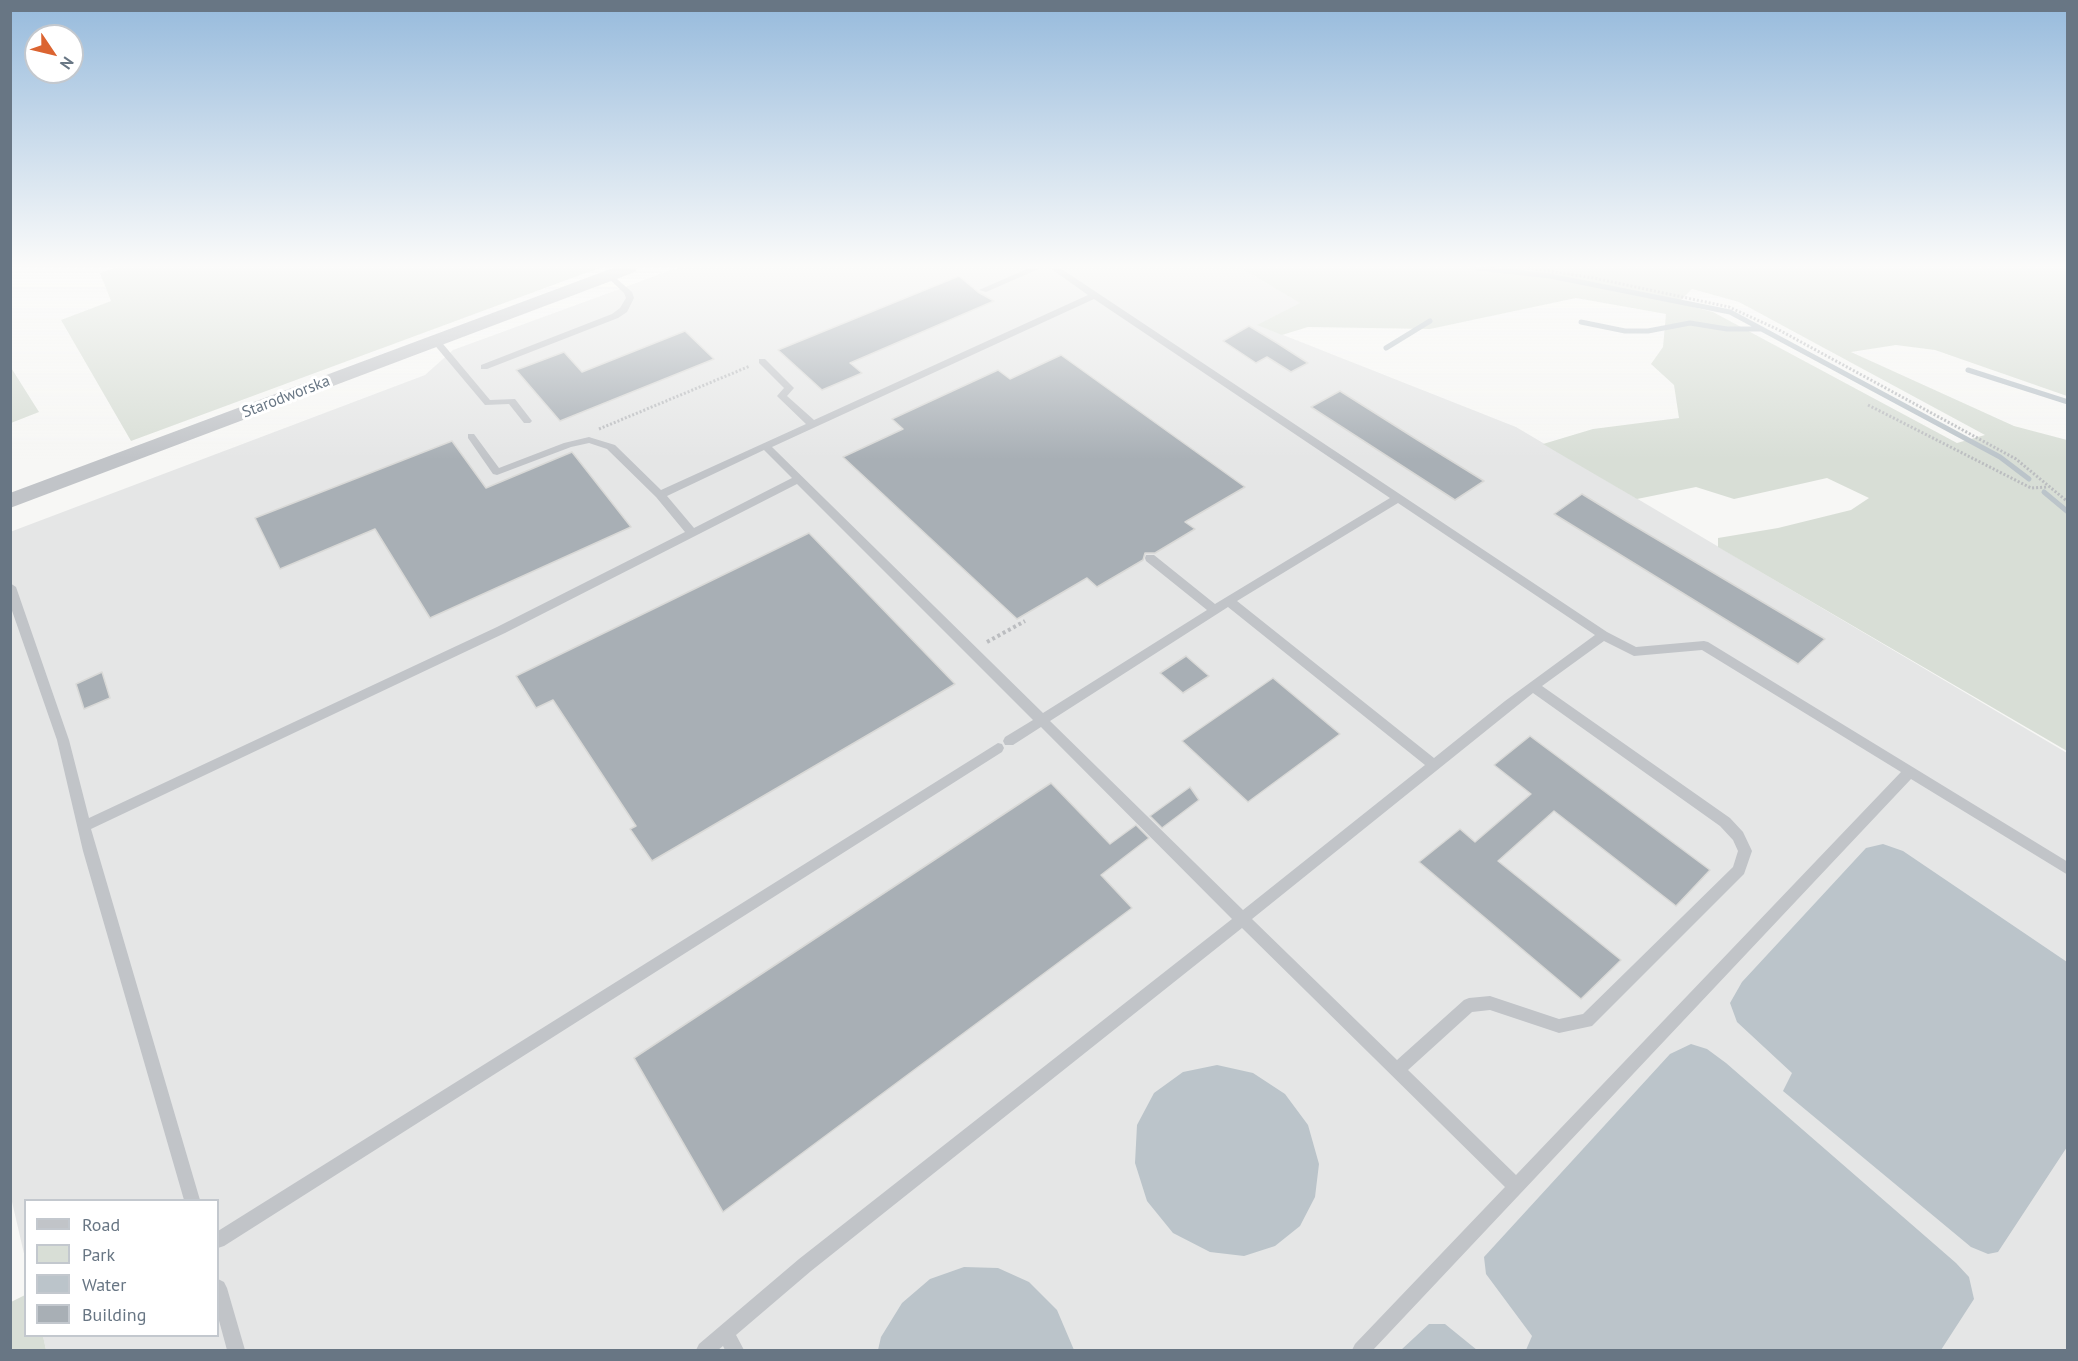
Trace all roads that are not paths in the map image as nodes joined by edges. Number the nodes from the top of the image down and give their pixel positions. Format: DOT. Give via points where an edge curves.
graph roads {
  1 [pos="458,332"];
  2 [pos="575,332"];
  3 [pos="1015,332"];
  4 [pos="1150,332"];
  5 [pos="435,340"];
  6 [pos="762,361"];
  7 [pos="484,367"];
  8 [pos="527,421"];
  9 [pos="812,424"];
  10 [pos="471,436"];
  11 [pos="765,446"];
  12 [pos="799,479"];
  13 [pos="660,495"];
  14 [pos="1398,498"];
  15 [pos="10,501"];
  16 [pos="691,532"];
  17 [pos="1150,558"];
  18 [pos="10,587"];
  19 [pos="1230,601"];
  20 [pos="1215,610"];
  21 [pos="1603,635"];
  22 [pos="1534,687"];
  23 [pos="1042,721"];
  24 [pos="1435,766"];
  25 [pos="1910,771"];
  26 [pos="84,826"];
  27 [pos="2067,869"];
  28 [pos="1242,919"];
  29 [pos="1397,1070"];
  30 [pos="1516,1186"];
  31 [pos="192,1199"];
  32 [pos="219,1239"];
  33 [pos="219,1291"];
  34 [pos="725,1333"];
  35 [pos="236,1350"];
  36 [pos="705,1350"];
  37 [pos="735,1350"];
  38 [pos="1361,1350"];
  1 -- 5 [label="street, Starodworska"];
  2 -- 7 [label="lane"];
  3 -- 9 [label="lane"];
  4 -- 14 [label="lane"];
  5 -- 8 [label="lane" via="488,403 512,401"];
  5 -- 15 [label="street, Starodworska"];
  6 -- 9 [label="lane" via="789,388 782,396"];
  9 -- 11 [label="lane"];
  10 -- 13 [label="lane" via="497,472 590,440 610,447"];
  11 -- 12 [label="lane"];
  11 -- 13 [label="lane"];
  12 -- 16 [label="lane"];
  12 -- 23 [label="lane"];
  13 -- 16 [label="lane"];
  14 -- 19 [label="lane"];
  14 -- 21 [label="lane"];
  16 -- 26 [label="lane" via="501,630"];
  17 -- 20 [label="lane"];
  18 -- 26 [label="lane" via="63,740"];
  19 -- 20 [label="lane"];
  19 -- 24 [label="lane"];
  20 -- 23 [label="lane"];
  21 -- 22 [label="lane"];
  21 -- 25 [label="lane" via="1634,652 1704,645"];
  22 -- 24 [label="lane"];
  22 -- 29 [label="lane" via="1725,822 1745,851 1739,870 1587,1021 1559,1026 1490,1003 1469,1005"];
  23 -- 28 [label="lane"];
  23 -- 32 [label="lane"];
  24 -- 28 [label="lane"];
  25 -- 27 [label="lane"];
  25 -- 30 [label="lane"];
  26 -- 31 [label="lane"];
  28 -- 29 [label="lane"];
  28 -- 34 [label="lane"];
  29 -- 30 [label="lane"];
  30 -- 38 [label="lane"];
  33 -- 35 [label="lane"];
  34 -- 36 [label="lane"];
  34 -- 37 [label="lane"];
}
